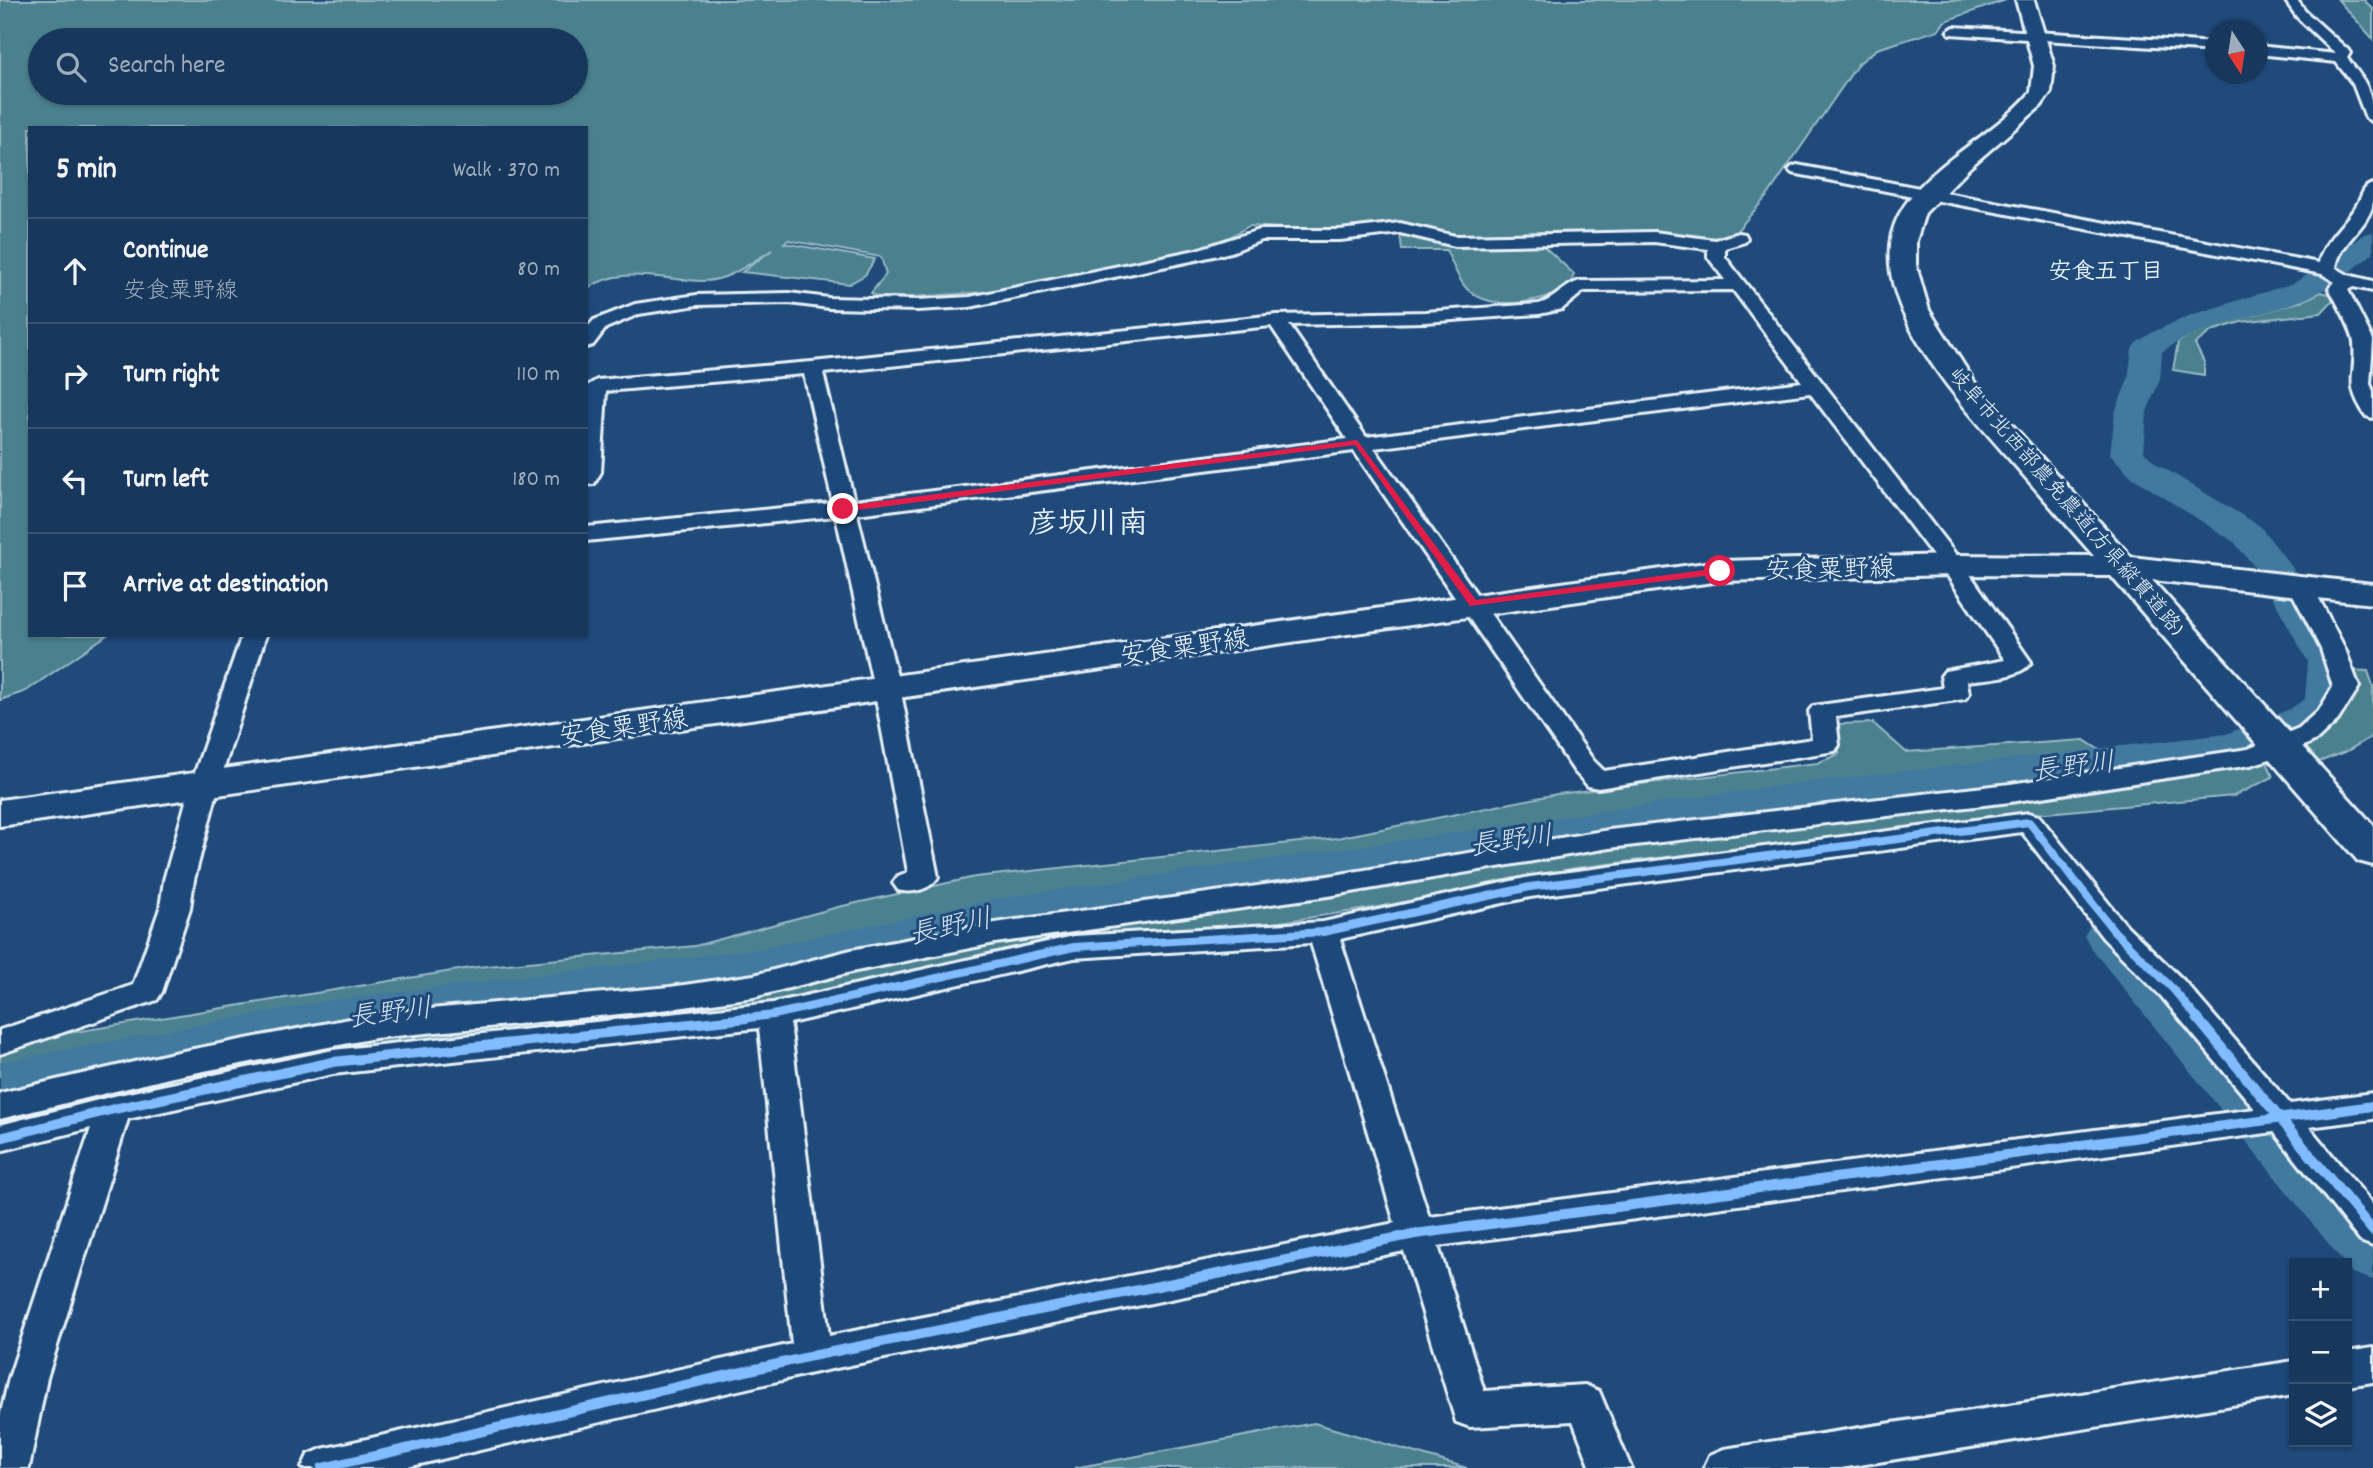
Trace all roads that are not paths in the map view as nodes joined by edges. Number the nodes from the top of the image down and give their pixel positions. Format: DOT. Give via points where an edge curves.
graph roads {
  1 [pos="2025,0"];
  2 [pos="2291,0"];
  3 [pos="1954,31"];
  4 [pos="2035,38"];
  5 [pos="2205,46"];
  6 [pos="2268,51"];
  7 [pos="2340,58"];
  8 [pos="2368,88"];
  9 [pos="2373,118"];
  10 [pos="1797,170"];
  11 [pos="2373,189"];
  12 [pos="1929,196"];
  13 [pos="1738,238"];
  14 [pos="1716,245"];
  15 [pos="2350,280"];
  16 [pos="1738,285"];
  17 [pos="1276,320"];
  18 [pos="588,339"];
  19 [pos="812,368"];
  20 [pos="1816,386"];
  21 [pos="2373,412"];
  22 [pos="1357,442"];
  23 [pos="588,464"];
  24 [pos="843,509"];
  25 [pos="588,534"];
  26 [pos="1952,565"];
  27 [pos="2120,566"];
  28 [pos="2297,584"];
  29 [pos="2373,594"];
  30 [pos="1473,604"];
  31 [pos="253,637"];
  32 [pos="887,688"];
  33 [pos="2271,734"];
  34 [pos="205,784"];
  35 [pos="0,813"];
  36 [pos="2373,851"];
  37 [pos="908,883"];
  38 [pos="1323,932"];
  39 [pos="773,1015"];
  40 [pos="0,1042"];
  41 [pos="0,1105"];
  42 [pos="2373,1106"];
  43 [pos="114,1109"];
  44 [pos="2269,1120"];
  45 [pos="0,1138"];
  46 [pos="2373,1231"];
  47 [pos="1415,1234"];
  48 [pos="812,1356"];
  49 [pos="2373,1365"];
  50 [pos="2352,1368"];
  51 [pos="2289,1379"];
  52 [pos="9,1468"];
  53 [pos="321,1468"];
  54 [pos="1611,1468"];
  55 [pos="1724,1468"];
  1 -- 4 [label="street, 岐阜市北西部農免農道(方県縦貫道路)"];
  2 -- 7 [label="street" via="2343,53"];
  3 -- 4 [label="street"];
  4 -- 5 [label="street"];
  4 -- 12 [label="street, 岐阜市北西部農免農道(方県縦貫道路)" via="2044,61 2040,95"];
  6 -- 7 [label="street"];
  7 -- 8 [label="street"];
  8 -- 9 [label="street"];
  10 -- 12 [label="street"];
  11 -- 15 [label="street" via="2359,218 2329,255"];
  12 -- 15 [label="street"];
  12 -- 27 [label="street, 岐阜市北西部農免農道(方県縦貫道路)" via="1910,215 1903,262 1906,289 1919,318 1967,392"];
  13 -- 14 [label="street"];
  14 -- 16 [label="street" via="1717,257"];
  14 -- 18 [label="street" via="1654,237 1455,242 1400,228 1340,235 1259,235 1196,255 970,302 697,300 635,309 600,324"];
  15 -- 21 [label="street" via="2338,288 2364,341 2360,384"];
  16 -- 17 [label="street" via="1580,286 1556,305 1539,309"];
  16 -- 20 [label="street"];
  17 -- 19 [label="street"];
  17 -- 22 [label="street"];
  19 -- 23 [label="street" via="597,386"];
  19 -- 24 [label="street"];
  20 -- 22 [label="street"];
  20 -- 26 [label="street"];
  22 -- 24 [label="street"];
  22 -- 30 [label="street"];
  24 -- 25 [label="street"];
  24 -- 32 [label="street"];
  26 -- 27 [label="street, 安食粟野線"];
  26 -- 30 [label="street, 安食粟野線" via="1720,571"];
  26 -- 30 [label="street" via="2019,662 2013,666 1954,676 1956,694 1822,711 1826,745 1598,780"];
  27 -- 28 [label="street, 安食粟野線"];
  27 -- 33 [label="street, 岐阜市北西部農免農道(方県縦貫道路)"];
  28 -- 29 [label="street, 安食粟野線"];
  28 -- 33 [label="street" via="2333,649 2346,687 2335,711 2309,734"];
  30 -- 32 [label="street, 安食粟野線"];
  31 -- 34 [label="street"];
  32 -- 34 [label="street, 安食粟野線"];
  32 -- 37 [label="street" via="923,877"];
  33 -- 36 [label="street, 岐阜市北西部農免農道(方県縦貫道路)"];
  33 -- 41 [label="street" via="2251,757 2173,771 1609,839 1328,886 995,933 851,961 754,986 670,998 375,1026"];
  34 -- 35 [label="street, 安食粟野線"];
  34 -- 40 [label="street" via="175,908 146,992"];
  38 -- 39 [label="street" via="1074,947"];
  38 -- 44 [label="street" via="1530,887 2029,822 2114,931 2172,988"];
  38 -- 47 [label="street"];
  39 -- 43 [label="street" via="333,1062"];
  39 -- 48 [label="street"];
  42 -- 44 [label="street"];
  43 -- 45 [label="street"];
  43 -- 52 [label="street" via="28,1378"];
  44 -- 46 [label="street"];
  44 -- 47 [label="street"];
  47 -- 48 [label="street"];
  47 -- 54 [label="street" via="1470,1409 1585,1403"];
  48 -- 53 [label="street"];
  49 -- 50 [label="street"];
  51 -- 55 [label="street"];
}
